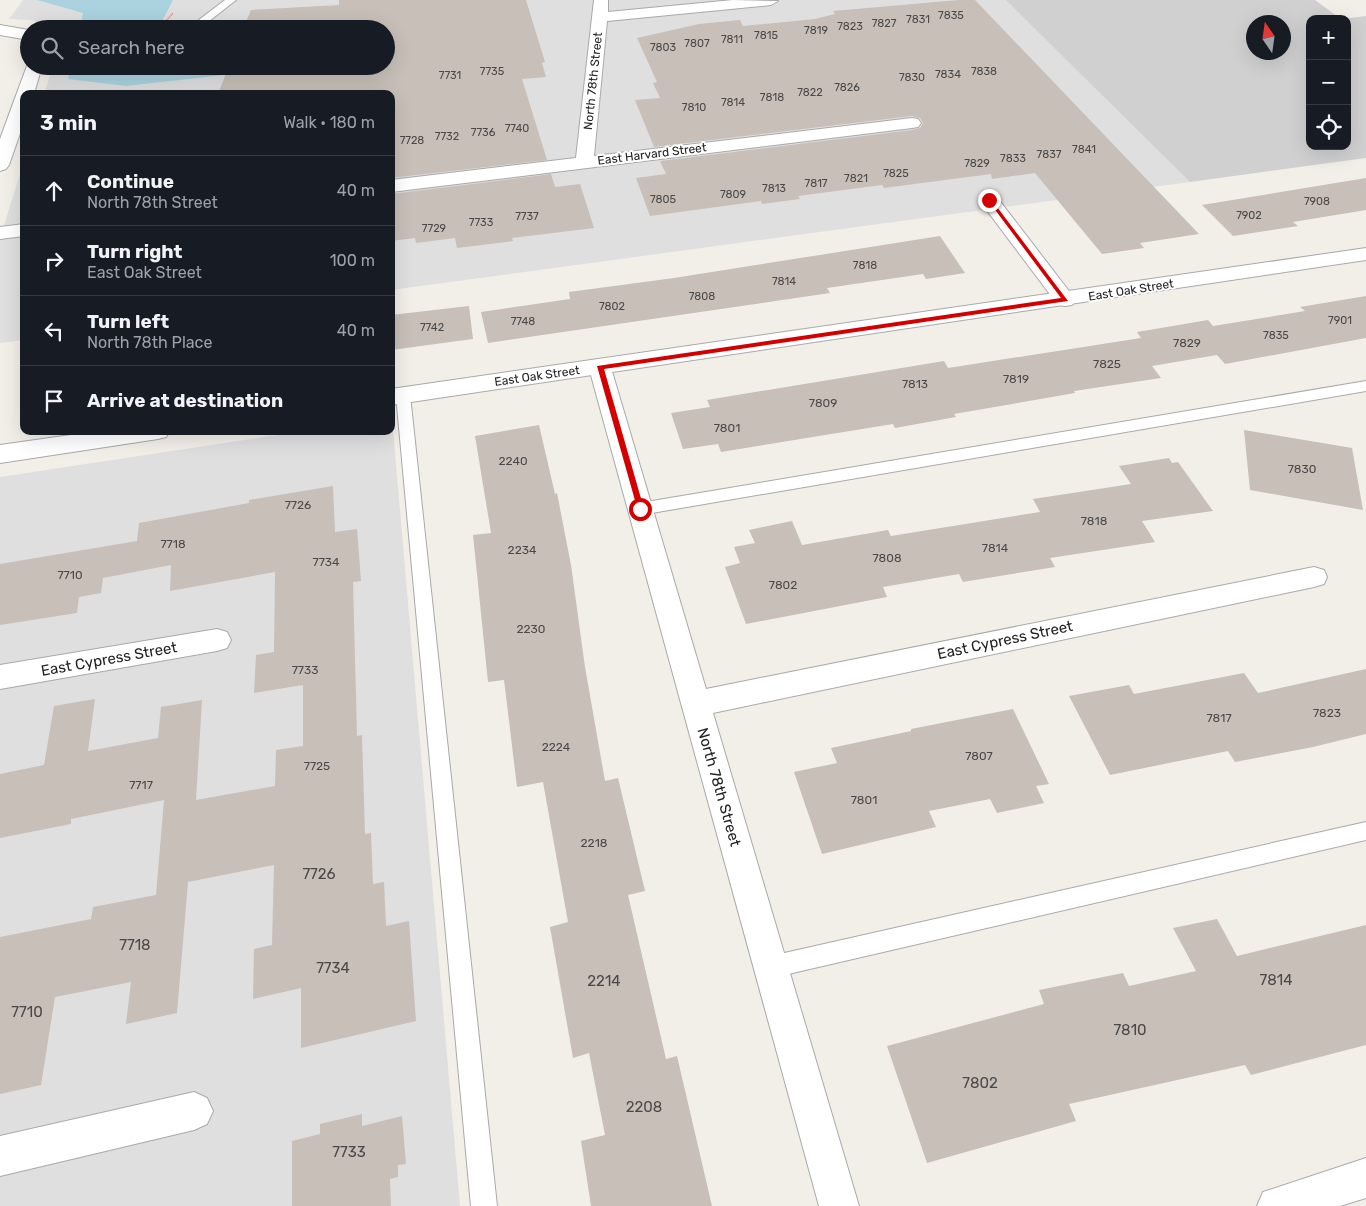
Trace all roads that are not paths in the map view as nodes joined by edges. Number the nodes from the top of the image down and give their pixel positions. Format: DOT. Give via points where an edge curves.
graph roads {
  1 [pos="231,0"];
  2 [pos="601,0"];
  3 [pos="771,1"];
  4 [pos="599,17"];
  5 [pos="204,20"];
  6 [pos="0,30"];
  7 [pos="20,33"];
  8 [pos="31,75"];
  9 [pos="26,90"];
  10 [pos="20,107"];
  11 [pos="912,123"];
  12 [pos="584,163"];
  13 [pos="0,165"];
  14 [pos="395,186"];
  15 [pos="989,200"];
  16 [pos="20,230"];
  17 [pos="0,233"];
  18 [pos="1366,254"];
  19 [pos="1066,300"];
  20 [pos="600,368"];
  21 [pos="1366,386"];
  22 [pos="397,396"];
  23 [pos="131,435"];
  24 [pos="0,454"];
  25 [pos="640,509"];
  26 [pos="1314,577"];
  27 [pos="218,640"];
  28 [pos="0,677"];
  29 [pos="696,704"];
  30 [pos="1366,831"];
  31 [pos="771,967"];
  32 [pos="194,1111"];
  33 [pos="0,1156"];
  34 [pos="1366,1178"];
  35 [pos="484,1206"];
  36 [pos="839,1206"];
  37 [pos="1277,1206"];
  1 -- 5 [label="lane"];
  2 -- 4 [label="street, North 78th Street"];
  3 -- 4 [label="street"];
  4 -- 12 [label="street, North 78th Street"];
  6 -- 7 [label="street"];
  8 -- 9 [label="street"];
  10 -- 13 [label="street"];
  11 -- 12 [label="street, East Harvard Street"];
  12 -- 14 [label="street, East Harvard Street"];
  15 -- 19 [label="street"];
  16 -- 17 [label="street"];
  18 -- 19 [label="street, East Oak Street"];
  19 -- 20 [label="street, East Oak Street"];
  20 -- 22 [label="street, East Oak Street"];
  20 -- 25 [label="street, North 78th Street"];
  21 -- 25 [label="lane"];
  22 -- 35 [label="lane"];
  23 -- 24 [label="street"];
  25 -- 29 [label="street, North 78th Street"];
  26 -- 29 [label="street, East Cypress Street"];
  27 -- 28 [label="street, East Cypress Street"];
  29 -- 31 [label="street, North 78th Street"];
  30 -- 31 [label="lane"];
  31 -- 36 [label="street, North 78th Street"];
  32 -- 33 [label="street"];
  34 -- 37 [label="street"];
}
